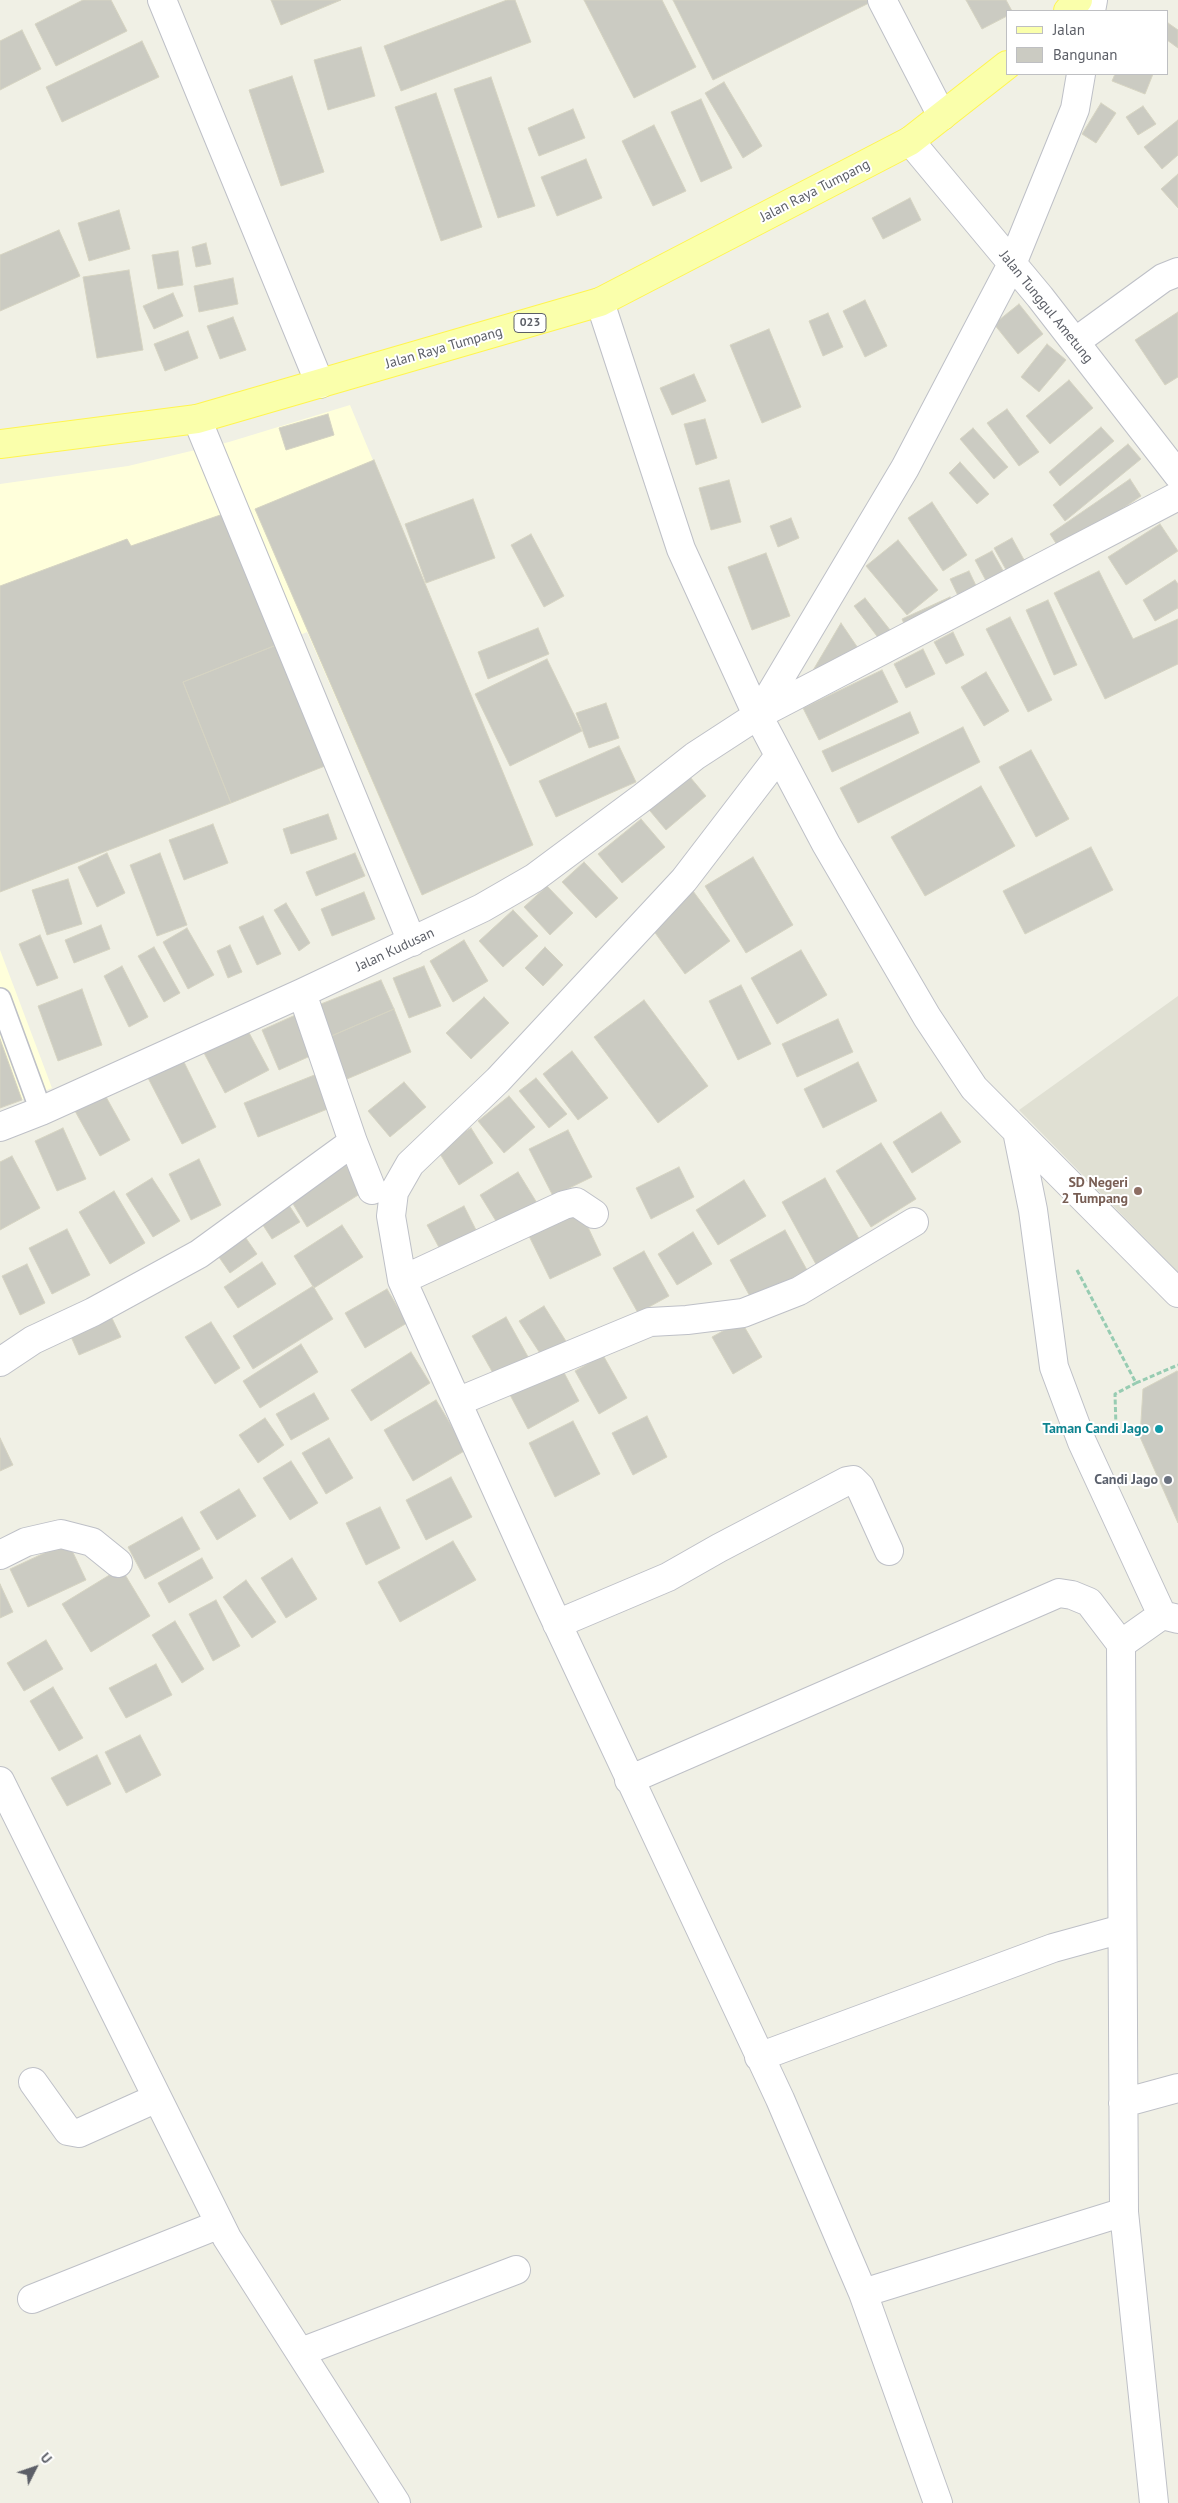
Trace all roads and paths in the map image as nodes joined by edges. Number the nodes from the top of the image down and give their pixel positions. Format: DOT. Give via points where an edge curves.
graph roads {
  1 [pos="162,0"];
  2 [pos="882,0"];
  3 [pos="1078,0"];
  4 [pos="1069,10"];
  5 [pos="1006,66"];
  6 [pos="1081,75"];
  7 [pos="942,116"];
  8 [pos="910,141"];
  9 [pos="1012,264"];
  10 [pos="1178,272"];
  11 [pos="600,302"];
  12 [pos="1074,342"];
  13 [pos="320,384"];
  14 [pos="197,418"];
  15 [pos="0,444"];
  16 [pos="1178,476"];
  17 [pos="1178,496"];
  18 [pos="758,715"];
  19 [pos="779,756"];
  20 [pos="412,942"];
  21 [pos="302,993"];
  22 [pos="0,999"];
  23 [pos="41,1111"];
  24 [pos="0,1126"];
  25 [pos="1017,1131"];
  26 [pos="352,1142"];
  27 [pos="372,1190"];
  28 [pos="594,1214"];
  29 [pos="914,1222"];
  30 [pos="1074,1263"];
  31 [pos="402,1280"];
  32 [pos="1178,1294"];
  33 [pos="0,1362"];
  34 [pos="1178,1365"];
  35 [pos="457,1402"];
  36 [pos="889,1551"];
  37 [pos="0,1555"];
  38 [pos="118,1563"];
  39 [pos="1170,1617"];
  40 [pos="558,1624"];
  41 [pos="1121,1644"];
  42 [pos="629,1780"];
  43 [pos="0,1781"];
  44 [pos="1122,1929"];
  45 [pos="759,2057"];
  46 [pos="33,2082"];
  47 [pos="1178,2088"];
  48 [pos="157,2098"];
  49 [pos="1124,2103"];
  50 [pos="1124,2212"];
  51 [pos="220,2224"];
  52 [pos="516,2270"];
  53 [pos="863,2293"];
  54 [pos="32,2299"];
  55 [pos="301,2352"];
  56 [pos="396,2503"];
  57 [pos="938,2503"];
  58 [pos="1154,2503"];
  1 -- 13 [label="street"];
  2 -- 7 [label="street"];
  3 -- 4 [label="main road"];
  5 -- 7 [label="main road, Jalan Raya Tumpang / 023"];
  6 -- 9 [label="street" via="1075,109"];
  7 -- 8 [label="main road, Jalan Raya Tumpang / 023"];
  8 -- 9 [label="street, Jalan Tunggul Ametung"];
  8 -- 11 [label="main road, Jalan Raya Tumpang / 023"];
  9 -- 12 [label="street, Jalan Tunggul Ametung"];
  9 -- 18 [label="street" via="905,468"];
  10 -- 12 [label="street" via="1163,278"];
  11 -- 13 [label="main road, Jalan Raya Tumpang / 023"];
  11 -- 18 [label="street" via="681,549"];
  12 -- 16 [label="street, Jalan Tunggul Ametung"];
  13 -- 14 [label="main road, Jalan Raya Tumpang / 023"];
  14 -- 15 [label="main road, Jalan Raya Tumpang / 023"];
  14 -- 20 [label="street"];
  17 -- 18 [label="street, Jalan Kudusan"];
  18 -- 19 [label="street"];
  18 -- 20 [label="street, Jalan Kudusan" via="695,756 534,878"];
  19 -- 25 [label="street" via="928,1017 974,1088"];
  19 -- 31 [label="street" via="684,880 498,1080 410,1164 394,1192 391,1216"];
  20 -- 21 [label="street, Jalan Kudusan"];
  21 -- 23 [label="street, Jalan Kudusan"];
  21 -- 26 [label="street"];
  22 -- 23 [label="lane"];
  23 -- 24 [label="street, Jalan Kudusan"];
  25 -- 32 [label="street"];
  25 -- 39 [label="street" via="1033,1210 1054,1367 1082,1442"];
  26 -- 27 [label="street"];
  26 -- 33 [label="street" via="199,1254 93,1312 33,1340"];
  28 -- 31 [label="street" via="576,1202 564,1205"];
  29 -- 35 [label="street" via="783,1298 743,1313 650,1322"];
  30 -- 34 [label="path" via="1136,1383"];
  31 -- 35 [label="street"];
  35 -- 40 [label="street"];
  36 -- 40 [label="street" via="860,1486 852,1480 668,1577"];
  37 -- 38 [label="street" via="26,1542 62,1534 92,1542"];
  39 -- 41 [label="street"];
  40 -- 42 [label="street"];
  41 -- 42 [label="street" via="1089,1602 1059,1593"];
  41 -- 44 [label="street"];
  42 -- 45 [label="street"];
  43 -- 48 [label="street"];
  44 -- 45 [label="street" via="1053,1948"];
  44 -- 49 [label="street"];
  45 -- 53 [label="street"];
  46 -- 48 [label="street" via="68,2131 78,2132"];
  47 -- 49 [label="street"];
  48 -- 51 [label="street"];
  49 -- 50 [label="street"];
  50 -- 53 [label="street"];
  50 -- 58 [label="street"];
  51 -- 54 [label="street"];
  51 -- 55 [label="street"];
  52 -- 55 [label="street"];
  53 -- 57 [label="street"];
  55 -- 56 [label="street"];
}
